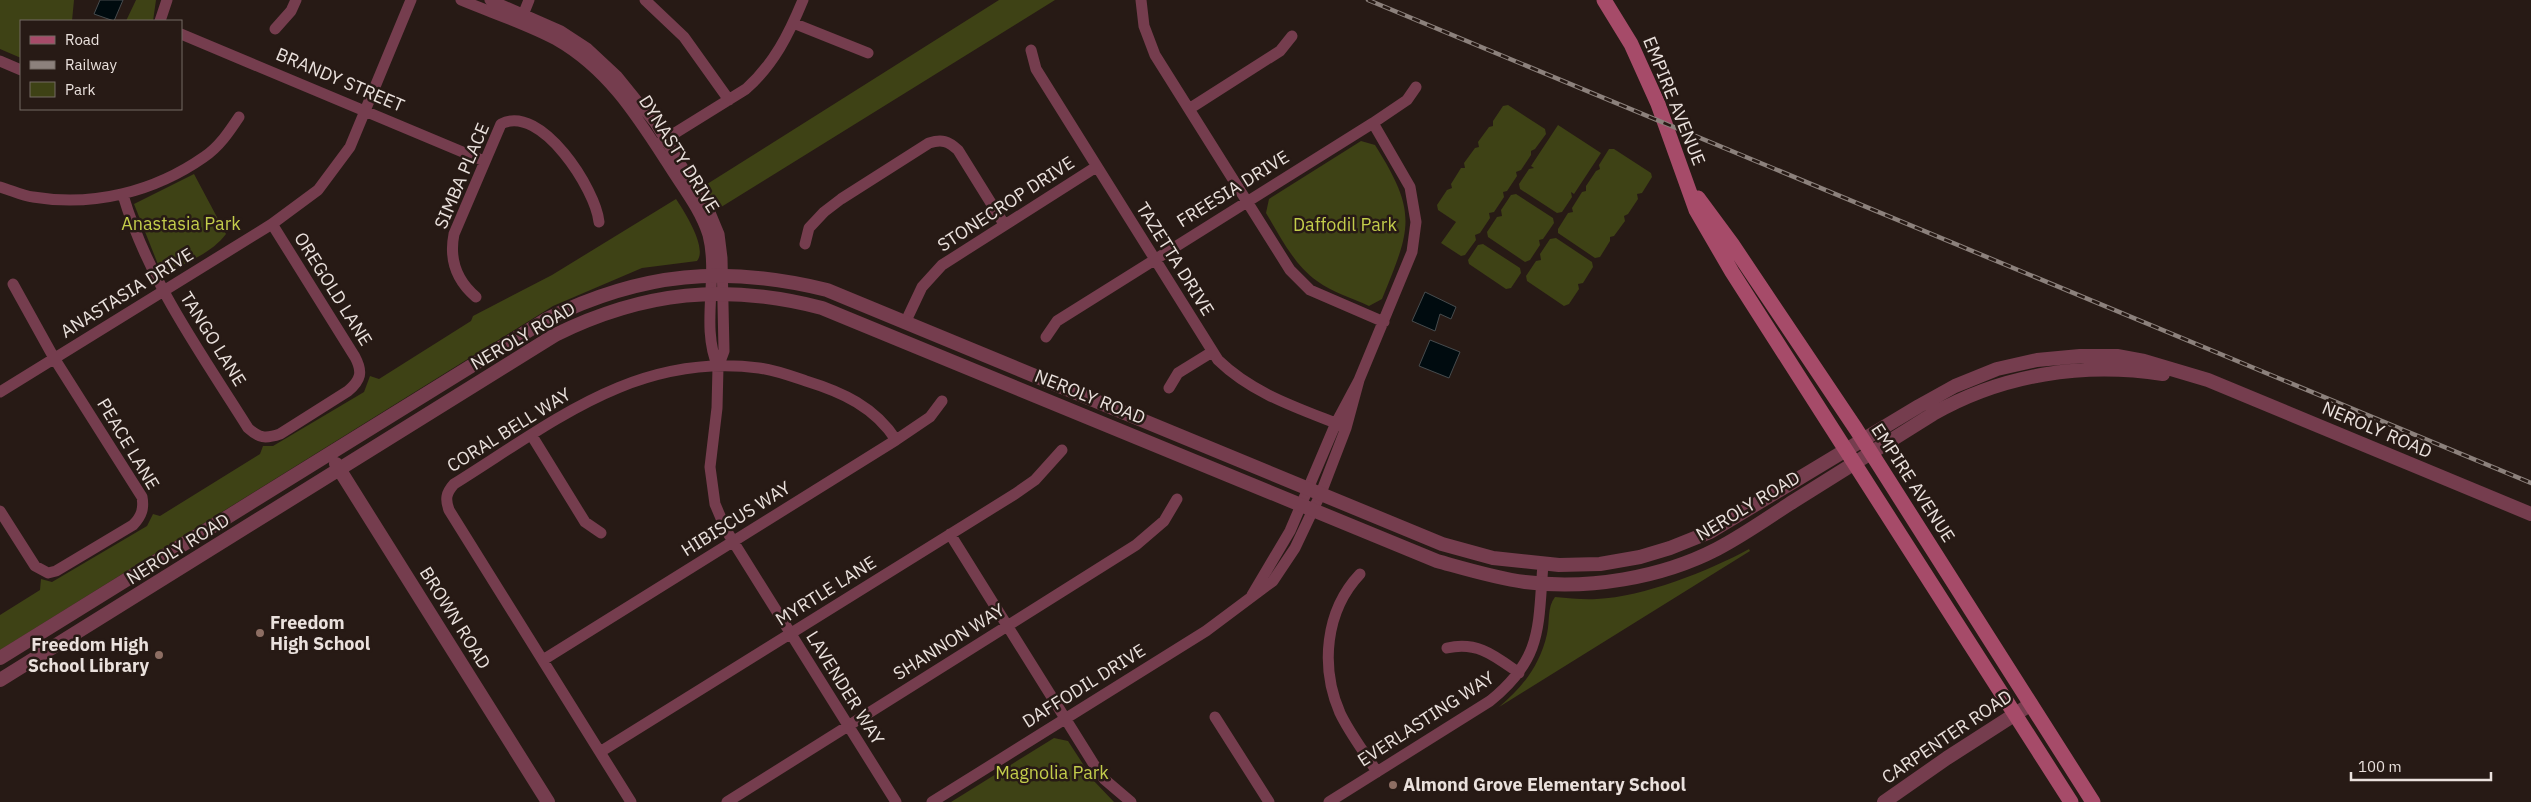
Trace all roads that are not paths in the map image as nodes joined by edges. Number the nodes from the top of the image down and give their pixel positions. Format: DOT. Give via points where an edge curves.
graph roads {
  1 [pos="167,0"];
  2 [pos="296,0"];
  3 [pos="411,0"];
  4 [pos="461,0"];
  5 [pos="490,0"];
  6 [pos="529,0"];
  7 [pos="803,0"];
  8 [pos="1141,0"];
  9 [pos="1604,0"];
  10 [pos="647,1"];
  11 [pos="521,19"];
  12 [pos="160,20"];
  13 [pos="793,23"];
  14 [pos="275,29"];
  15 [pos="182,34"];
  16 [pos="1292,36"];
  17 [pos="1032,50"];
  18 [pos="868,53"];
  19 [pos="0,61"];
  20 [pos="20,70"];
  21 [pos="1416,87"];
  22 [pos="729,100"];
  23 [pos="1189,109"];
  24 [pos="366,110"];
  25 [pos="239,117"];
  26 [pos="1373,123"];
  27 [pos="661,142"];
  28 [pos="484,161"];
  29 [pos="1096,167"];
  30 [pos="0,186"];
  31 [pos="1692,192"];
  32 [pos="123,195"];
  33 [pos="1246,202"];
  34 [pos="599,222"];
  35 [pos="272,224"];
  36 [pos="1004,224"];
  37 [pos="805,244"];
  38 [pos="1154,259"];
  39 [pos="1748,268"];
  40 [pos="1732,272"];
  41 [pos="716,275"];
  42 [pos="13,284"];
  43 [pos="163,292"];
  44 [pos="716,293"];
  45 [pos="476,297"];
  46 [pos="1384,322"];
  47 [pos="906,323"];
  48 [pos="1046,337"];
  49 [pos="1212,352"];
  50 [pos="54,358"];
  51 [pos="718,367"];
  52 [pos="1997,369"];
  53 [pos="2208,380"];
  54 [pos="1168,388"];
  55 [pos="1986,388"];
  56 [pos="0,392"];
  57 [pos="942,401"];
  58 [pos="314,412"];
  59 [pos="1341,426"];
  60 [pos="532,436"];
  61 [pos="896,440"];
  62 [pos="1867,446"];
  63 [pos="1847,449"];
  64 [pos="1062,450"];
  65 [pos="330,454"];
  66 [pos="1856,463"];
  67 [pos="340,470"];
  68 [pos="279,486"];
  69 [pos="1314,490"];
  70 [pos="1177,498"];
  71 [pos="1307,507"];
  72 [pos="0,511"];
  73 [pos="2531,514"];
  74 [pos="601,533"];
  75 [pos="950,534"];
  76 [pos="733,541"];
  77 [pos="217,547"];
  78 [pos="1542,564"];
  79 [pos="1360,574"];
  80 [pos="1541,583"];
  81 [pos="65,618"];
  82 [pos="90,624"];
  83 [pos="1007,626"];
  84 [pos="790,634"];
  85 [pos="33,638"];
  86 [pos="1447,648"];
  87 [pos="0,658"];
  88 [pos="543,660"];
  89 [pos="0,670"];
  90 [pos="1519,673"];
  91 [pos="0,680"];
  92 [pos="2031,704"];
  93 [pos="2015,714"];
  94 [pos="1215,717"];
  95 [pos="1066,719"];
  96 [pos="848,726"];
  97 [pos="600,752"];
  98 [pos="1377,772"];
  99 [pos="548,802"];
  100 [pos="632,802"];
  101 [pos="727,802"];
  102 [pos="896,802"];
  103 [pos="932,802"];
  104 [pos="1131,802"];
  105 [pos="1269,802"];
  106 [pos="1329,802"];
  107 [pos="1884,802"];
  108 [pos="2071,802"];
  109 [pos="2093,802"];
  1 -- 12 [label="street"];
  2 -- 14 [label="street" via="291,12"];
  3 -- 24 [label="street, ANASTASIA DRIVE"];
  4 -- 11 [label="street, DYNASTY DRIVE"];
  5 -- 11 [label="street, DYNASTY DRIVE"];
  6 -- 11 [label="street"];
  7 -- 13 [label="street"];
  8 -- 23 [label="street" via="1150,46"];
  9 -- 31 [label="main road, EMPIRE AVENUE" via="1631,44"];
  10 -- 22 [label="street" via="684,37"];
  11 -- 27 [label="street, DYNASTY DRIVE" via="556,40 610,82"];
  13 -- 18 [label="street"];
  13 -- 22 [label="street" via="767,68 746,89"];
  15 -- 24 [label="street, BRANDY STREET"];
  16 -- 23 [label="street" via="1280,51"];
  17 -- 29 [label="street, TAZETTA DRIVE" via="1036,69"];
  19 -- 20 [label="street"];
  21 -- 26 [label="street, FREESIA DRIVE" via="1407,100"];
  22 -- 27 [label="street"];
  23 -- 33 [label="street"];
  24 -- 28 [label="street, BRANDY STREET"];
  24 -- 35 [label="street, ANASTASIA DRIVE" via="350,147 331,175 318,190"];
  25 -- 32 [label="street" via="223,140 205,157 156,184"];
  26 -- 33 [label="street, FREESIA DRIVE"];
  26 -- 46 [label="street, DAFFODIL DRIVE" via="1410,187 1416,222 1412,252"];
  27 -- 41 [label="street, DYNASTY DRIVE" via="709,210 718,234"];
  28 -- 34 [label="street, SIMBA PLACE" via="501,124 508,120 524,122 562,149 597,205"];
  28 -- 45 [label="street, SIMBA PLACE" via="452,244 457,274"];
  29 -- 36 [label="street, STONECROP DRIVE"];
  29 -- 38 [label="street, TAZETTA DRIVE"];
  30 -- 32 [label="street" via="31,197 64,200"];
  31 -- 39 [label="main road, EMPIRE AVENUE" via="1705,205"];
  31 -- 40 [label="main road, EMPIRE AVENUE" via="1696,210"];
  32 -- 43 [label="street, TANGO LANE" via="133,230"];
  33 -- 38 [label="street, FREESIA DRIVE"];
  33 -- 46 [label="street" via="1290,270 1305,285 1327,299"];
  35 -- 43 [label="street, ANASTASIA DRIVE"];
  35 -- 58 [label="street, OREGOLD LANE" via="359,365 357,383"];
  36 -- 37 [label="street" via="958,150 940,140 929,143 841,199 809,228"];
  36 -- 47 [label="street, STONECROP DRIVE" via="942,265 922,287"];
  38 -- 48 [label="street, FREESIA DRIVE" via="1057,321"];
  38 -- 49 [label="street, TAZETTA DRIVE"];
  39 -- 40 [label="main road"];
  39 -- 62 [label="main road, EMPIRE AVENUE"];
  40 -- 63 [label="main road, EMPIRE AVENUE"];
  41 -- 44 [label="street, DYNASTY DRIVE"];
  41 -- 47 [label="street, NEROLY ROAD" via="785,280 827,290"];
  41 -- 65 [label="street, NEROLY ROAD" via="641,284 569,308"];
  42 -- 50 [label="street"];
  43 -- 50 [label="street, ANASTASIA DRIVE"];
  43 -- 58 [label="street, TANGO LANE" via="248,428 257,437 280,434"];
  44 -- 51 [label="street, DYNASTY DRIVE" via="711,352"];
  44 -- 67 [label="street, NEROLY ROAD" via="642,302 577,324"];
  44 -- 71 [label="street, NEROLY ROAD" via="782,298 822,308"];
  46 -- 59 [label="street, DAFFODIL DRIVE"];
  47 -- 69 [label="street, NEROLY ROAD"];
  49 -- 54 [label="street" via="1178,373"];
  49 -- 59 [label="street, TAZETTA DRIVE" via="1241,380 1260,392"];
  50 -- 56 [label="street, ANASTASIA DRIVE"];
  50 -- 72 [label="street, PEACE LANE" via="142,497 141,516 133,525 48,573 35,566"];
  51 -- 60 [label="street, CORAL BELL WAY" via="677,369 620,385"];
  51 -- 61 [label="street, CORAL BELL WAY" via="760,368 821,385 866,407"];
  51 -- 76 [label="street, LAVENDER WAY" via="711,484 720,517"];
  52 -- 53 [label="street, NEROLY ROAD" via="2037,360 2117,356 2144,360"];
  52 -- 55 [label="street"];
  52 -- 62 [label="street, NEROLY ROAD" via="1955,386"];
  53 -- 55 [label="street, NEROLY ROAD" via="2136,370 2056,371"];
  53 -- 73 [label="street, NEROLY ROAD"];
  55 -- 62 [label="street, NEROLY ROAD"];
  57 -- 61 [label="street, HIBISCUS WAY" via="930,417"];
  59 -- 69 [label="street, DAFFODIL DRIVE"];
  60 -- 74 [label="street" via="585,522"];
  60 -- 88 [label="street, CORAL BELL WAY" via="454,484 446,501"];
  61 -- 76 [label="street, HIBISCUS WAY"];
  62 -- 63 [label="street, NEROLY ROAD"];
  62 -- 66 [label="street, NEROLY ROAD"];
  62 -- 92 [label="main road, EMPIRE AVENUE"];
  63 -- 66 [label="main road, EMPIRE AVENUE"];
  63 -- 78 [label="street, NEROLY ROAD" via="1710,532 1670,548 1600,564"];
  64 -- 75 [label="street, MYRTLE LANE" via="1035,480"];
  65 -- 67 [label="street, BROWN ROAD"];
  65 -- 68 [label="street, NEROLY ROAD"];
  66 -- 80 [label="street, NEROLY ROAD" via="1718,548 1697,557 1627,578 1602,582"];
  66 -- 93 [label="main road, EMPIRE AVENUE"];
  67 -- 77 [label="street, NEROLY ROAD"];
  67 -- 99 [label="street, BROWN ROAD"];
  68 -- 77 [label="street" via="272,499 216,535"];
  68 -- 81 [label="street, NEROLY ROAD"];
  69 -- 71 [label="street, DAFFODIL DRIVE"];
  69 -- 78 [label="street, NEROLY ROAD" via="1458,549 1493,558"];
  70 -- 83 [label="street, SHANNON WAY" via="1164,521 1136,545"];
  71 -- 80 [label="street, NEROLY ROAD" via="1436,561 1490,575"];
  71 -- 95 [label="street, DAFFODIL DRIVE" via="1252,596 1212,627"];
  75 -- 83 [label="street"];
  75 -- 84 [label="street, MYRTLE LANE"];
  76 -- 84 [label="street, LAVENDER WAY"];
  76 -- 88 [label="street, HIBISCUS WAY"];
  77 -- 82 [label="street, NEROLY ROAD"];
  78 -- 80 [label="street, EVERLASTING WAY"];
  79 -- 98 [label="street" via="1346,588 1334,618 1328,649 1329,674 1341,715"];
  80 -- 90 [label="street, EVERLASTING WAY" via="1537,636"];
  81 -- 82 [label="street"];
  81 -- 85 [label="street, NEROLY ROAD"];
  82 -- 91 [label="street, NEROLY ROAD"];
  83 -- 95 [label="street"];
  83 -- 96 [label="street, SHANNON WAY"];
  84 -- 96 [label="street, LAVENDER WAY"];
  84 -- 97 [label="street, MYRTLE LANE"];
  85 -- 87 [label="street, NEROLY ROAD"];
  85 -- 89 [label="street" via="20,657"];
  86 -- 90 [label="street" via="1464,644 1476,647"];
  88 -- 97 [label="street, CORAL BELL WAY"];
  90 -- 98 [label="street, EVERLASTING WAY" via="1490,701"];
  92 -- 93 [label="street, CARPENTER ROAD"];
  92 -- 109 [label="main road, EMPIRE AVENUE"];
  93 -- 107 [label="street, CARPENTER ROAD"];
  93 -- 108 [label="main road, EMPIRE AVENUE"];
  94 -- 105 [label="street"];
  95 -- 103 [label="street, DAFFODIL DRIVE"];
  95 -- 104 [label="street" via="1104,779"];
  96 -- 101 [label="street, SHANNON WAY"];
  96 -- 102 [label="street, LAVENDER WAY"];
  97 -- 100 [label="street, CORAL BELL WAY"];
  98 -- 106 [label="street, EVERLASTING WAY"];
}
